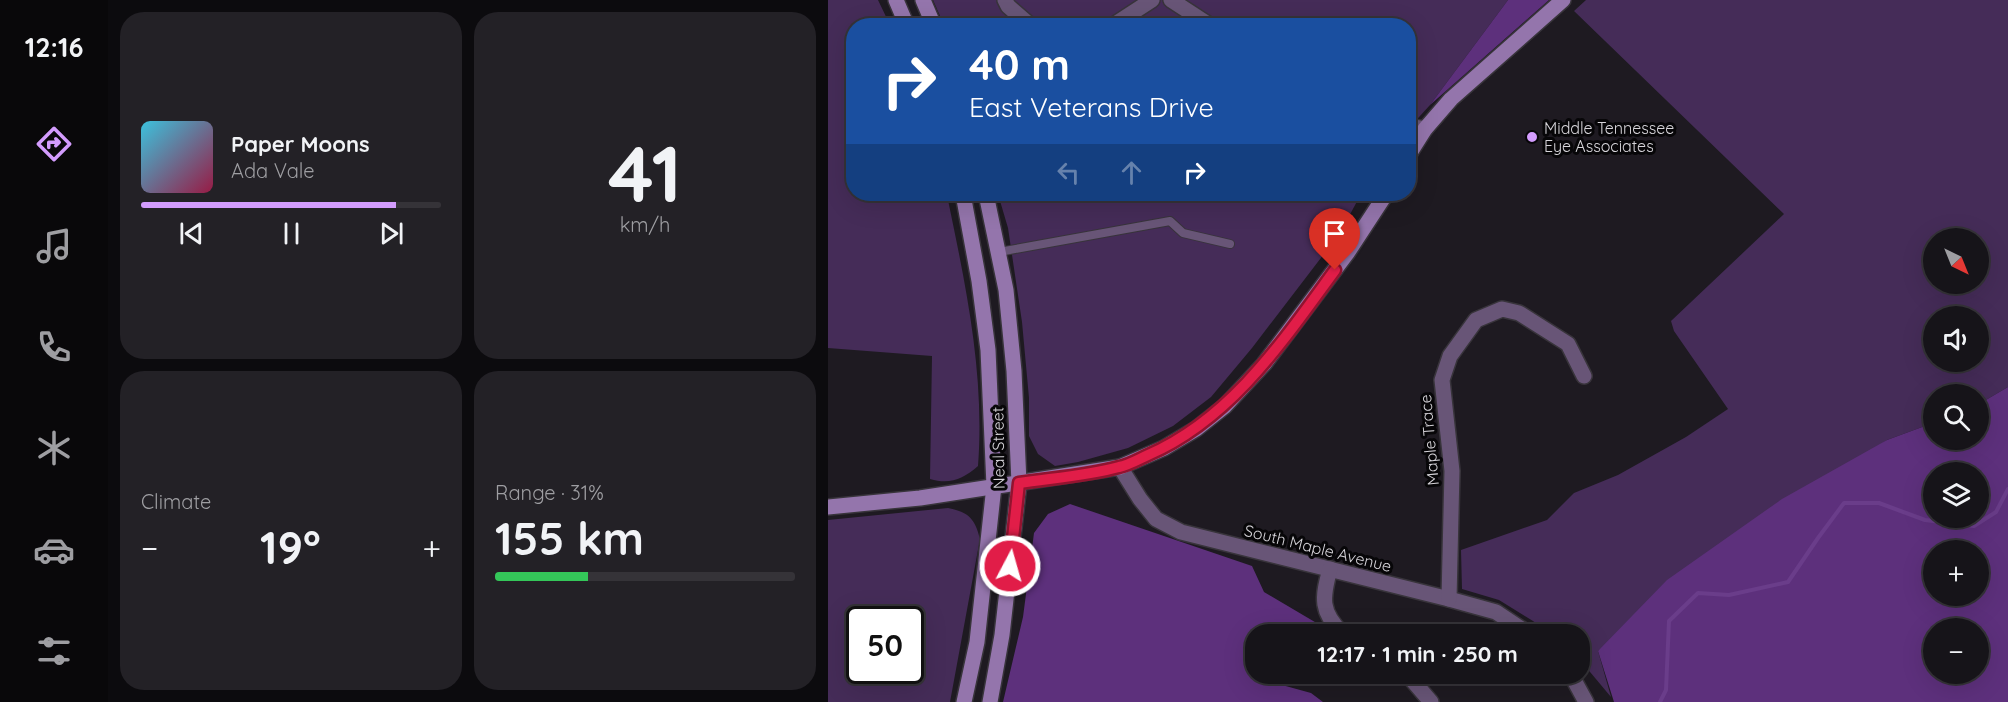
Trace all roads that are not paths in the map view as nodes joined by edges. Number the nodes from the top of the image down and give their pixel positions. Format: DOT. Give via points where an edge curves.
graph roads {
  1 [pos="896,0"];
  2 [pos="923,0"];
  3 [pos="1005,0"];
  4 [pos="1152,0"];
  5 [pos="1171,0"];
  6 [pos="1563,0"];
  7 [pos="904,18"];
  8 [pos="931,18"];
  9 [pos="1022,18"];
  10 [pos="1124,18"];
  11 [pos="1199,18"];
  12 [pos="1416,127"];
  13 [pos="1425,129"];
  14 [pos="1416,143"];
  15 [pos="964,201"];
  16 [pos="988,201"];
  17 [pos="1381,201"];
  18 [pos="1230,244"];
  19 [pos="999,252"];
  20 [pos="1584,375"];
  21 [pos="1120,467"];
  22 [pos="1019,483"];
  23 [pos="994,486"];
  24 [pos="828,507"];
  25 [pos="1330,569"];
  26 [pos="1449,599"];
  27 [pos="1332,624"];
  28 [pos="1514,624"];
  29 [pos="1416,684"];
  30 [pos="1576,684"];
  31 [pos="964,702"];
  32 [pos="990,702"];
  33 [pos="1431,702"];
  34 [pos="1586,702"];
  1 -- 7 [label="main road"];
  2 -- 8 [label="main road"];
  3 -- 9 [label="street"];
  4 -- 10 [label="street"];
  5 -- 11 [label="street"];
  6 -- 13 [label="main road" via="1451,99"];
  12 -- 13 [label="street"];
  13 -- 14 [label="main road"];
  15 -- 23 [label="main road, Neal Street" via="988,350"];
  16 -- 19 [label="main road, Neal Street"];
  17 -- 21 [label="main road" via="1264,364 1225,406 1164,448"];
  18 -- 19 [label="lane" via="1183,233 1170,221"];
  19 -- 22 [label="main road, Neal Street" via="1014,370"];
  20 -- 26 [label="street, Maple Trace" via="1568,344 1519,313 1502,309 1476,320 1450,356 1442,380 1452,471"];
  21 -- 22 [label="main road"];
  21 -- 25 [label="street, South Maple Avenue" via="1156,519 1181,532"];
  22 -- 23 [label="main road"];
  22 -- 32 [label="main road, Neal Street" via="1002,635"];
  23 -- 24 [label="main road"];
  23 -- 31 [label="main road, Neal Street" via="977,642"];
  25 -- 26 [label="street, South Maple Avenue"];
  25 -- 27 [label="street" via="1324,607"];
  26 -- 28 [label="street, South Maple Avenue" via="1496,612"];
  29 -- 33 [label="street"];
  30 -- 34 [label="street"];
}
